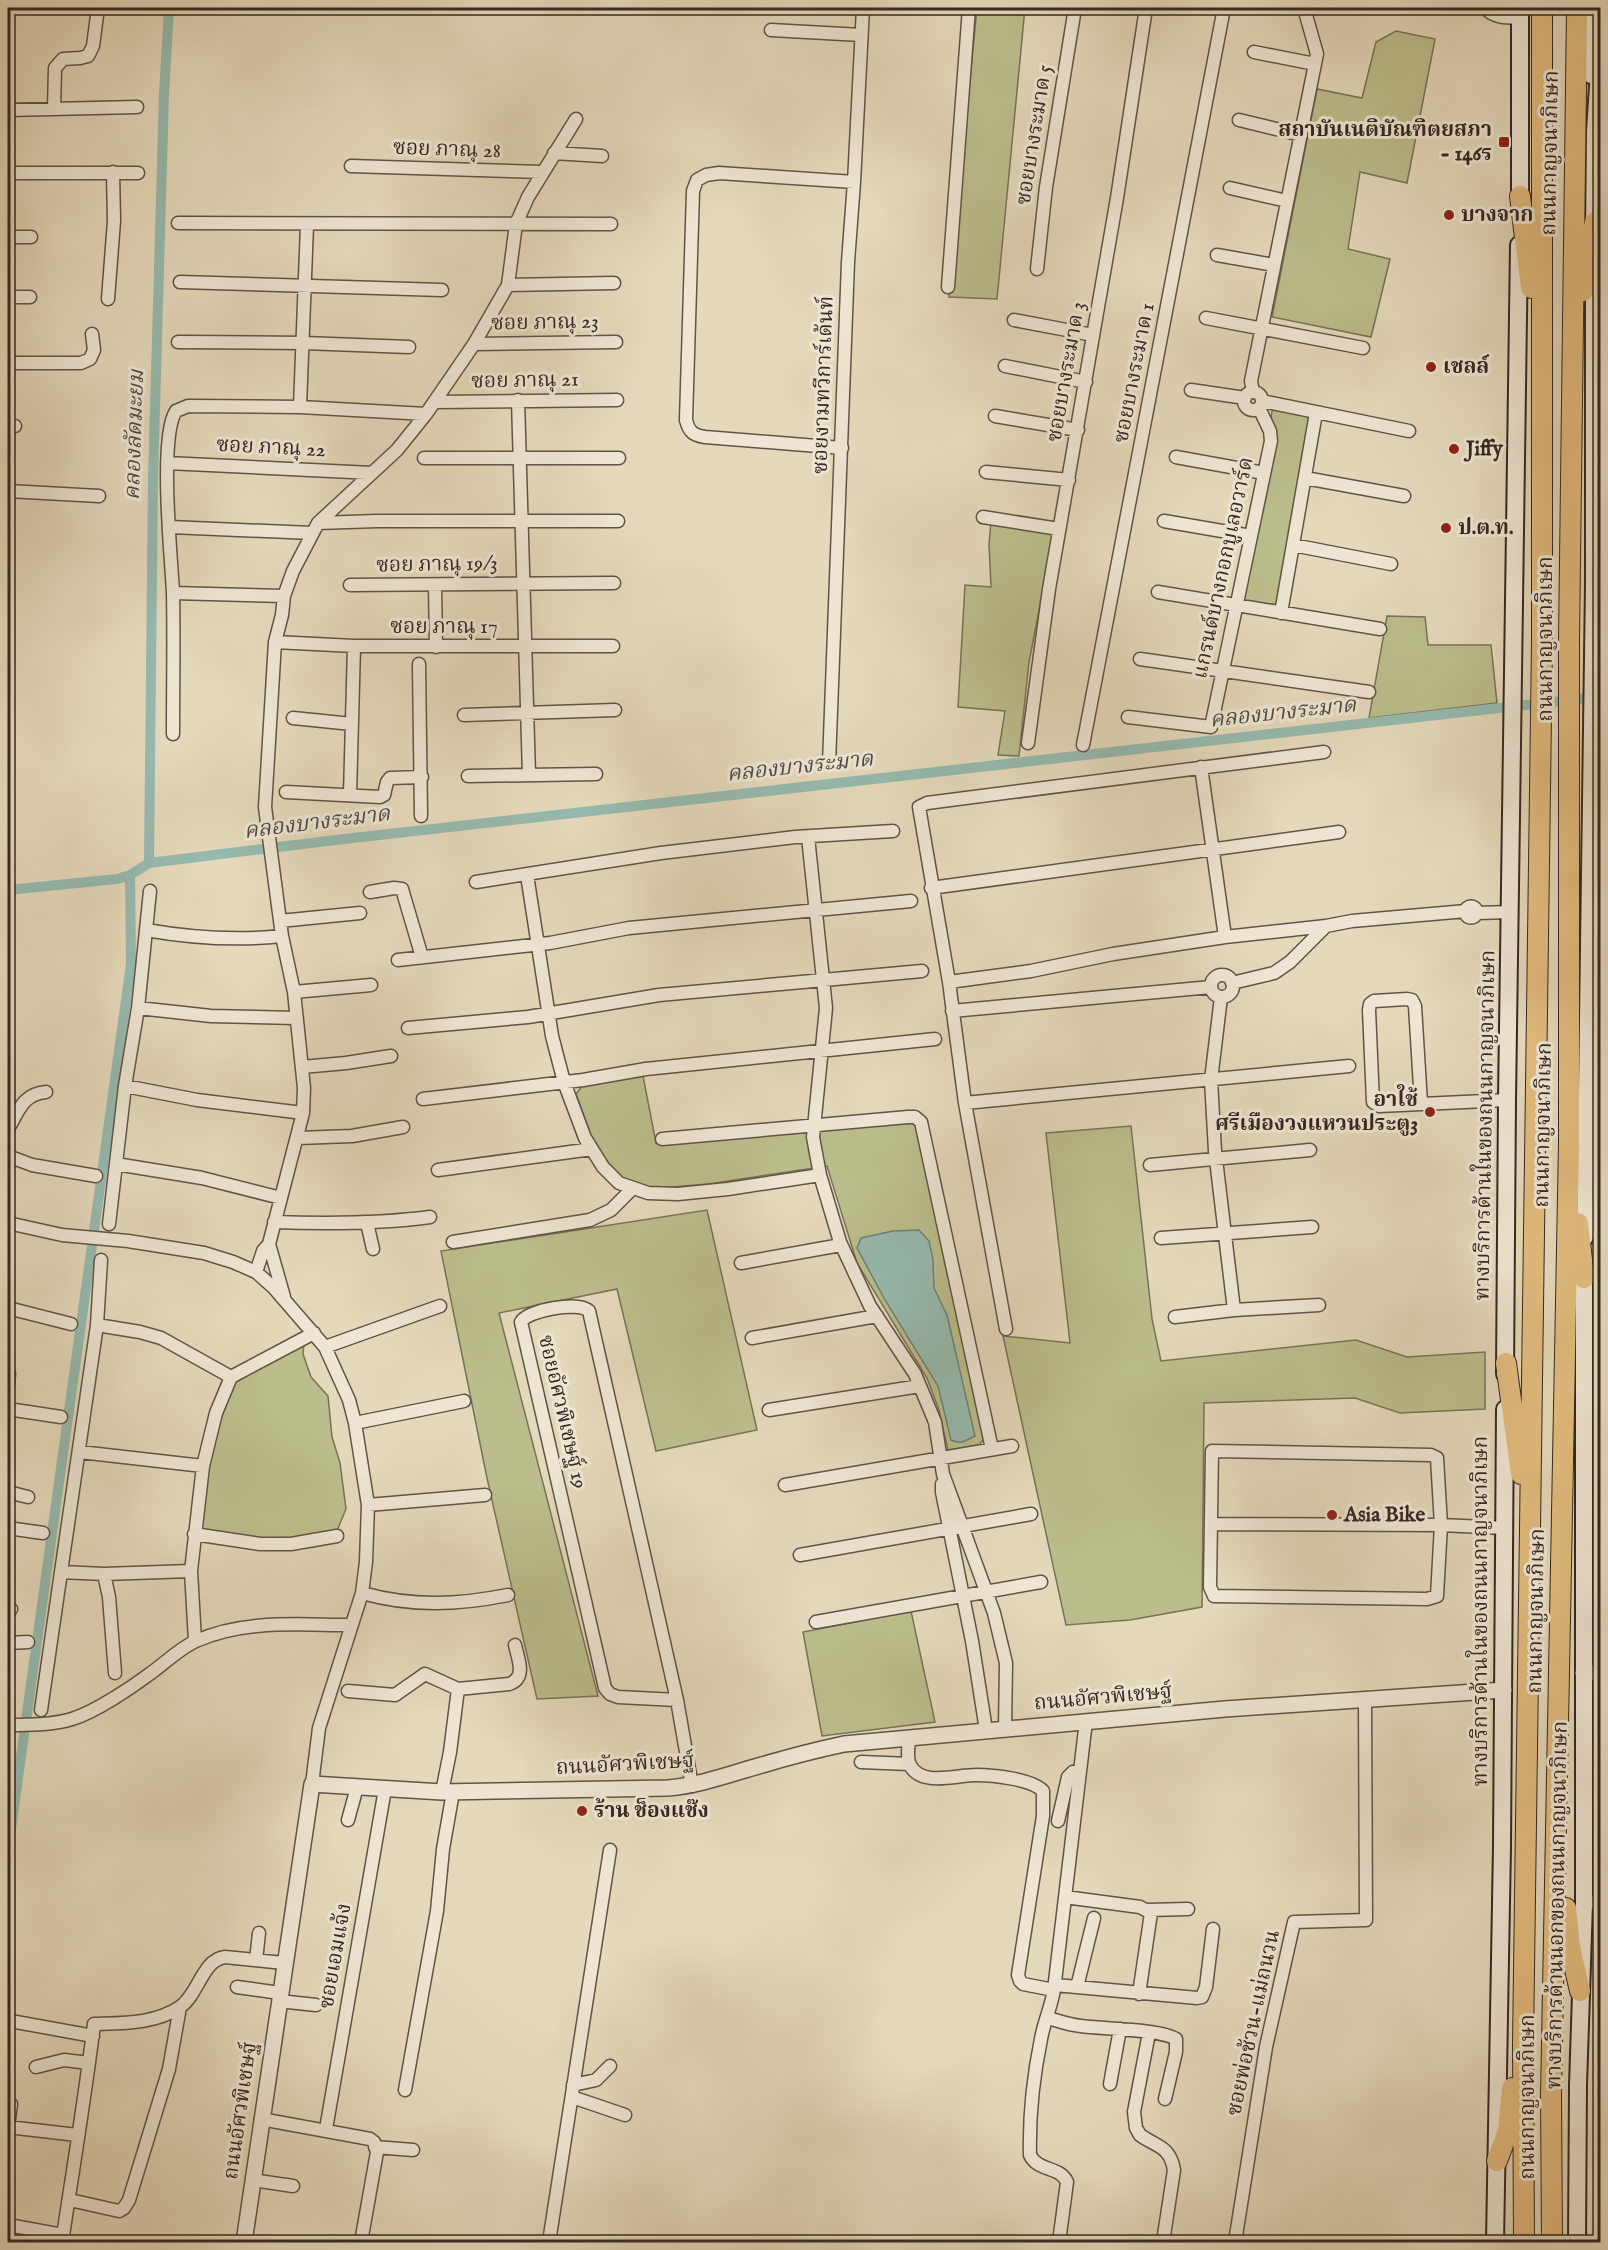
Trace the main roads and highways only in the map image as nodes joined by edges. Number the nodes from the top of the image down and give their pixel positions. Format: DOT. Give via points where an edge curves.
graph roads {
  1 [pos="1542,8"];
  2 [pos="1577,8"];
  3 [pos="1587,8"];
  4 [pos="1523,10"];
  5 [pos="1600,56"];
  6 [pos="1595,131"];
  7 [pos="1520,196"];
  8 [pos="1594,222"];
  9 [pos="1573,351"];
  10 [pos="1541,384"];
  11 [pos="1594,1036"];
  12 [pos="1569,1143"];
  13 [pos="1584,1278"];
  14 [pos="1506,1364"];
  15 [pos="1530,1539"];
  16 [pos="1556,1858"];
  17 [pos="1592,1903"];
  18 [pos="1580,1991"];
  19 [pos="1523,2044"];
  20 [pos="1497,2161"];
  21 [pos="1496,2242"];
  22 [pos="1524,2242"];
  23 [pos="1552,2242"];
  24 [pos="1577,2242"];
  1 -- 10 [label="highway, ถนนกาญจนาภิเษก"];
  2 -- 9 [label="highway, ถนนกาญจนาภิเษก"];
  3 -- 6 [label="main road"];
  4 -- 7 [label="main road, ทางบริการด้านในของถนนกาญจนาภิเษก"];
  5 -- 6 [label="main road, ทางบริการด้านนอกของถนนกาญจนาภิเษก"];
  6 -- 8 [label="main road, ทางบริการด้านนอกของถนนกาญจนาภิเษก"];
  7 -- 10 [label="highway"];
  7 -- 14 [label="main road, ทางบริการด้านในของถนนกาญจนาภิเษก"];
  8 -- 9 [label="highway"];
  8 -- 11 [label="main road, ทางบริการด้านนอกของถนนกาญจนาภิเษก"];
  9 -- 12 [label="highway, ถนนกาญจนาภิเษก"];
  10 -- 15 [label="highway, ถนนกาญจนาภิเษก" via="1542,642"];
  11 -- 13 [label="main road, ทางบริการด้านนอกของถนนกาญจนาภิเษก"];
  12 -- 13 [label="highway"];
  12 -- 16 [label="highway, ถนนกาญจนาภิเษก"];
  13 -- 17 [label="main road, ทางบริการด้านนอกของถนนกาญจนาภิเษก" via="1583,1673"];
  14 -- 15 [label="highway"];
  14 -- 20 [label="main road, ทางบริการด้านในของถนนกาญจนาภิเษก"];
  15 -- 19 [label="highway, ถนนกาญจนาภิเษก"];
  16 -- 18 [label="highway" via="1566,1883 1570,1947"];
  16 -- 23 [label="highway, ถนนกาญจนาภิเษก"];
  17 -- 18 [label="main road, ทางบริการด้านนอกของถนนกาญจนาภิเษก"];
  18 -- 24 [label="main road, ทางบริการด้านนอกของถนนกาญจนาภิเษก"];
  19 -- 20 [label="highway" via="1512,2087 1508,2131"];
  19 -- 22 [label="highway, ถนนกาญจนาภิเษก"];
  20 -- 21 [label="main road, ทางบริการด้านในของถนนกาญจนาภิเษก"];
}
